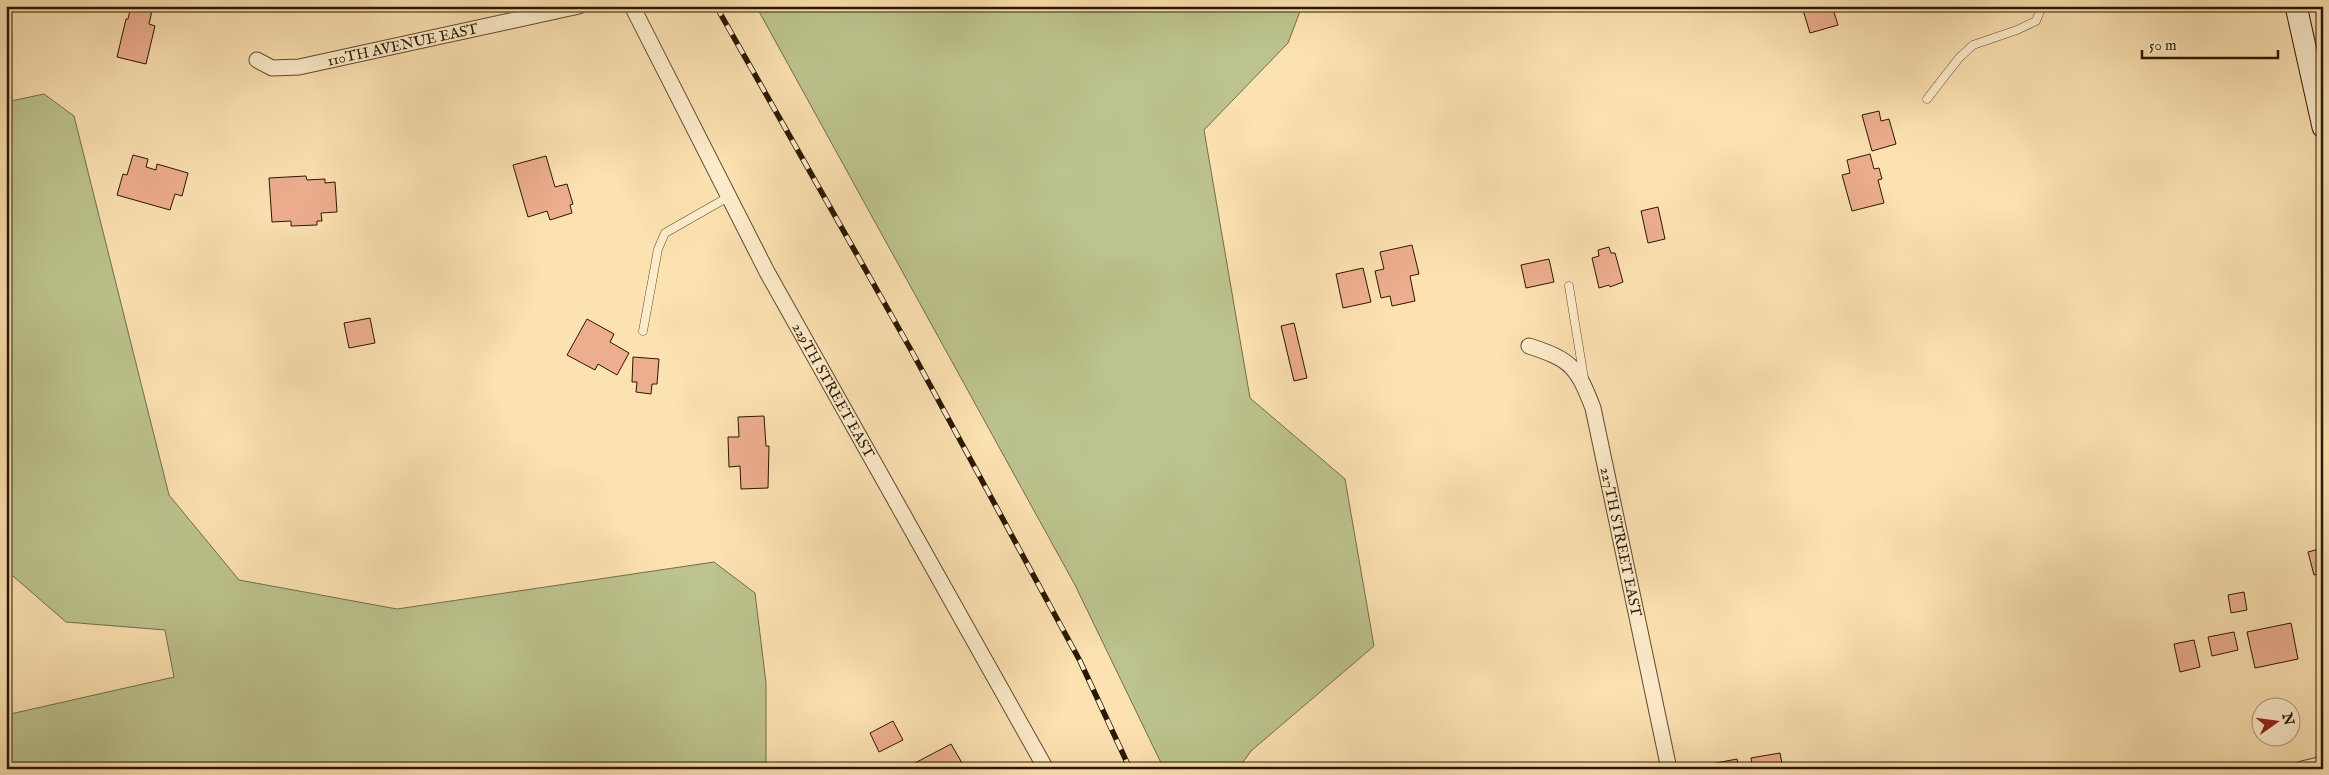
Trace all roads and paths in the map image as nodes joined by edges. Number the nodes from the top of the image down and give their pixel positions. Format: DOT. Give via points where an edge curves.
graph roads {
  1 [pos="579,6"];
  2 [pos="632,6"];
  3 [pos="2042,6"];
  4 [pos="2296,6"];
  5 [pos="257,60"];
  6 [pos="1927,99"];
  7 [pos="2323,127"];
  8 [pos="730,196"];
  9 [pos="1569,286"];
  10 [pos="643,331"];
  11 [pos="1529,346"];
  12 [pos="1586,390"];
  13 [pos="2323,764"];
  14 [pos="1046,769"];
  15 [pos="1669,769"];
  16 [pos="2302,769"];
  1 -- 5 [label="street, 110TH AVENUE EAST" via="300,67 272,68"];
  2 -- 8 [label="street, 229TH STREET EAST"];
  3 -- 6 [label="lane" via="2036,21 1973,45"];
  4 -- 7 [label="main road"];
  8 -- 10 [label="lane" via="665,233 658,249"];
  8 -- 14 [label="street, 229TH STREET EAST" via="767,272"];
  9 -- 12 [label="lane"];
  11 -- 12 [label="street, 227TH STREET EAST" via="1565,362 1577,372"];
  12 -- 15 [label="street, 227TH STREET EAST" via="1593,408"];
  13 -- 16 [label="street"];
}
